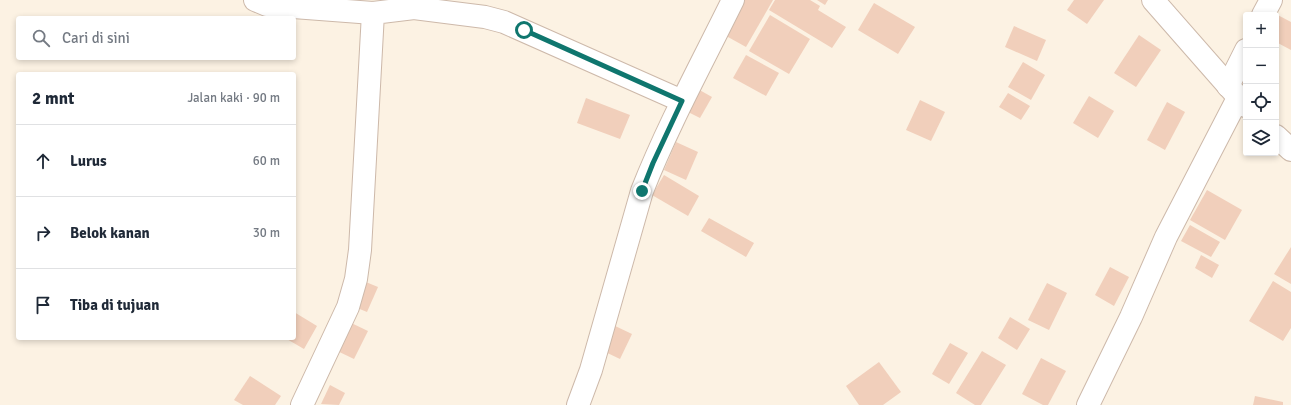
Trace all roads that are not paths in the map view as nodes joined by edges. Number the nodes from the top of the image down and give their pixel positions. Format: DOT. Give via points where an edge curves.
graph roads {
  1 [pos="255,0"];
  2 [pos="733,0"];
  3 [pos="1153,0"];
  4 [pos="1271,0"];
  5 [pos="1265,12"];
  6 [pos="373,13"];
  7 [pos="1243,66"];
  8 [pos="1237,97"];
  9 [pos="682,101"];
  10 [pos="1279,139"];
  11 [pos="1291,150"];
  12 [pos="302,405"];
  13 [pos="578,405"];
  14 [pos="1088,405"];
  1 -- 6 [label="street" via="267,4"];
  2 -- 9 [label="street"];
  3 -- 8 [label="street"];
  4 -- 5 [label="street"];
  6 -- 9 [label="street" via="414,8 485,17 504,22"];
  6 -- 12 [label="street" via="360,250 356,279 348,307"];
  7 -- 8 [label="street"];
  8 -- 14 [label="street" via="1166,238"];
  9 -- 13 [label="street" via="642,191 591,370"];
  10 -- 11 [label="street"];
}
